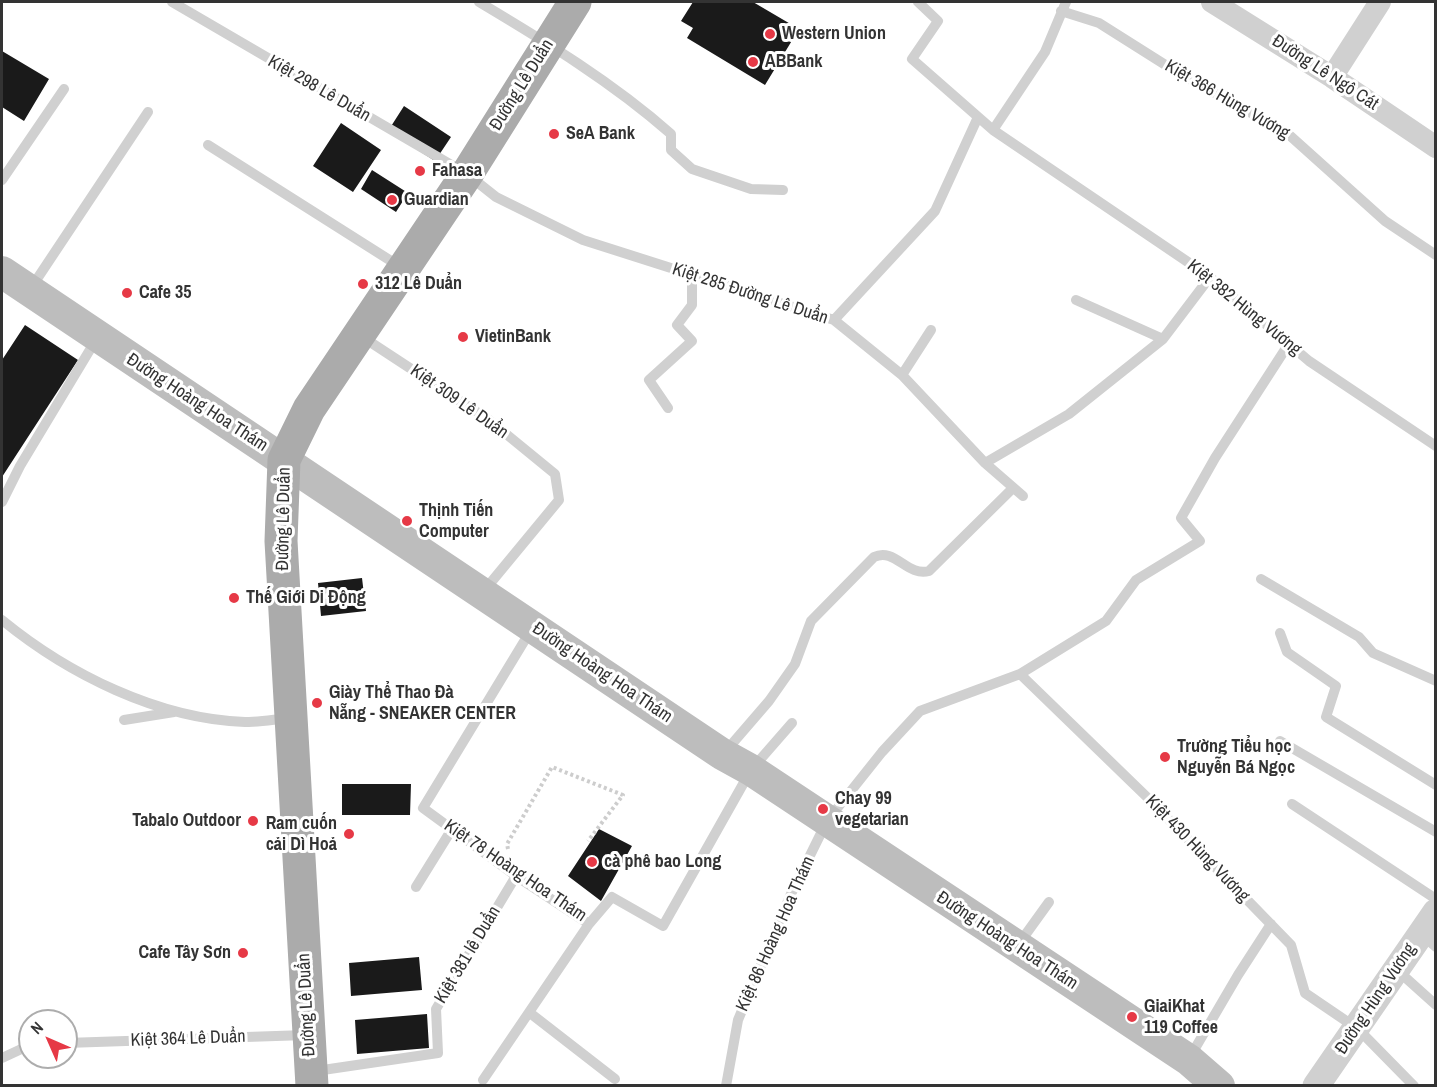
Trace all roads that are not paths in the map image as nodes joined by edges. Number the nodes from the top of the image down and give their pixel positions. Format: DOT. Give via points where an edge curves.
graph roads {
  1 [pos="172,2"];
  2 [pos="479,2"];
  3 [pos="575,2"];
  4 [pos="918,2"];
  5 [pos="1212,2"];
  6 [pos="1380,2"];
  7 [pos="1064,6"];
  8 [pos="548,44"];
  9 [pos="1332,76"];
  10 [pos="64,89"];
  11 [pos="148,112"];
  12 [pos="978,117"];
  13 [pos="993,130"];
  14 [pos="208,145"];
  15 [pos="1436,147"];
  16 [pos="467,174"];
  17 [pos="2,180"];
  18 [pos="783,190"];
  19 [pos="1436,255"];
  20 [pos="402,268"];
  21 [pos="2,272"];
  22 [pos="692,275"];
  23 [pos="1210,277"];
  24 [pos="30,291"];
  25 [pos="1076,300"];
  26 [pos="834,320"];
  27 [pos="931,330"];
  28 [pos="359,335"];
  29 [pos="98,338"];
  30 [pos="1163,339"];
  31 [pos="1288,345"];
  32 [pos="902,375"];
  33 [pos="668,408"];
  34 [pos="1436,446"];
  35 [pos="284,460"];
  36 [pos="985,463"];
  37 [pos="1013,488"];
  38 [pos="1023,496"];
  39 [pos="2,502"];
  40 [pos="1261,579"];
  41 [pos="481,594"];
  42 [pos="2,620"];
  43 [pos="533,627"];
  44 [pos="1280,633"];
  45 [pos="1020,674"];
  46 [pos="1436,681"];
  47 [pos="178,711"];
  48 [pos="290,718"];
  49 [pos="124,720"];
  50 [pos="792,723"];
  51 [pos="1280,741"];
  52 [pos="722,754"];
  53 [pos="751,770"];
  54 [pos="1436,785"];
  55 [pos="1292,804"];
  56 [pos="827,821"];
  57 [pos="452,829"];
  58 [pos="1436,832"];
  59 [pos="516,876"];
  60 [pos="416,887"];
  61 [pos="1436,899"];
  62 [pos="1049,902"];
  63 [pos="589,924"];
  64 [pos="1271,924"];
  65 [pos="1431,931"];
  66 [pos="1016,948"];
  67 [pos="1396,969"];
  68 [pos="1436,1005"];
  69 [pos="530,1013"];
  70 [pos="1358,1029"];
  71 [pos="309,1035"];
  72 [pos="78,1043"];
  73 [pos="18,1051"];
  74 [pos="2,1058"];
  75 [pos="1204,1072"];
  76 [pos="311,1079"];
  77 [pos="615,1079"];
  78 [pos="483,1080"];
  79 [pos="726,1086"];
  80 [pos="1238,1086"];
  81 [pos="1316,1086"];
  82 [pos="1414,1086"];
  1 -- 16 [label="lane, Kiệt 298 Lê Duẩn"];
  2 -- 8 [label="lane"];
  3 -- 8 [label="main road, Đường Lê Duẩn"];
  4 -- 12 [label="lane, Kiệt 382 Hùng Vương" via="938,21 912,59"];
  5 -- 9 [label="street, Đường Lê Ngô Cát"];
  6 -- 9 [label="street"];
  7 -- 13 [label="lane" via="1045,52"];
  7 -- 19 [label="lane, Kiệt 366 Hùng Vương" via="1100,23 1287,133 1385,221"];
  8 -- 16 [label="main road, Đường Lê Duẩn"];
  8 -- 18 [label="lane" via="627,97 671,134 671,150 692,169 751,189"];
  9 -- 15 [label="street, Đường Lê Ngô Cát"];
  10 -- 17 [label="lane"];
  11 -- 24 [label="lane"];
  12 -- 13 [label="lane, Kiệt 382 Hùng Vương"];
  12 -- 26 [label="lane" via="935,211"];
  13 -- 23 [label="lane, Kiệt 382 Hùng Vương"];
  14 -- 20 [label="lane"];
  16 -- 20 [label="main road, Đường Lê Duẩn"];
  16 -- 22 [label="lane, Kiệt 285 Đường Lê Duẩn" via="496,197 583,240"];
  20 -- 28 [label="main road, Đường Lê Duẩn"];
  21 -- 24 [label="main road, Đường Hoàng Hoa Thám"];
  22 -- 26 [label="lane, Kiệt 285 Đường Lê Duẩn"];
  22 -- 33 [label="lane" via="692,305 677,325 692,341 649,380"];
  23 -- 30 [label="lane"];
  23 -- 31 [label="lane, Kiệt 382 Hùng Vương"];
  24 -- 29 [label="main road, Đường Hoàng Hoa Thám"];
  25 -- 30 [label="lane"];
  26 -- 32 [label="lane, Kiệt 285 Đường Lê Duẩn"];
  27 -- 32 [label="lane"];
  28 -- 35 [label="main road, Đường Lê Duẩn" via="309,409"];
  28 -- 41 [label="lane, Kiệt 309 Lê Duẩn" via="478,411 555,474 560,500"];
  29 -- 35 [label="main road, Đường Hoàng Hoa Thám"];
  29 -- 39 [label="lane"];
  30 -- 36 [label="lane" via="1069,414"];
  31 -- 34 [label="lane, Kiệt 382 Hùng Vương"];
  31 -- 45 [label="lane, Kiệt 86 Hoàng Hoa Thám" via="1181,518 1200,542 1136,580 1106,621"];
  32 -- 36 [label="lane, Kiệt 285 Đường Lê Duẩn"];
  35 -- 41 [label="main road, Đường Hoàng Hoa Thám"];
  35 -- 48 [label="main road, Đường Lê Duẩn" via="281,541"];
  36 -- 37 [label="lane, Kiệt 285 Đường Lê Duẩn"];
  37 -- 38 [label="lane, Kiệt 285 Đường Lê Duẩn"];
  37 -- 52 [label="lane" via="929,571 911,570 893,556 874,557 811,621 795,664 769,701"];
  40 -- 46 [label="lane" via="1359,637 1373,653"];
  41 -- 43 [label="main road, Đường Hoàng Hoa Thám"];
  42 -- 47 [label="lane" via="80,672 128,695"];
  43 -- 52 [label="main road, Đường Hoàng Hoa Thám"];
  43 -- 57 [label="lane, Kiệt 78 Hoàng Hoa Thám" via="423,808"];
  44 -- 54 [label="lane" via="1287,652 1336,686 1326,717"];
  45 -- 56 [label="lane, Kiệt 86 Hoàng Hoa Thám" via="920,711"];
  45 -- 64 [label="lane, Kiệt 430 Hùng Vương"];
  47 -- 48 [label="lane" via="245,722"];
  47 -- 49 [label="lane"];
  48 -- 71 [label="main road, Đường Lê Duẩn"];
  50 -- 53 [label="lane"];
  51 -- 58 [label="lane"];
  52 -- 53 [label="main road, Đường Hoàng Hoa Thám"];
  53 -- 56 [label="main road, Đường Hoàng Hoa Thám"];
  53 -- 63 [label="lane, Kiệt 78 Hoàng Hoa Thám" via="663,926 612,897"];
  55 -- 61 [label="lane"];
  56 -- 66 [label="main road, Đường Hoàng Hoa Thám"];
  56 -- 79 [label="lane, Kiệt 86 Hoàng Hoa Thám" via="791,894 738,1020"];
  57 -- 59 [label="lane, Kiệt 78 Hoàng Hoa Thám"];
  57 -- 60 [label="lane"];
  59 -- 63 [label="lane, Kiệt 78 Hoàng Hoa Thám"];
  59 -- 76 [label="lane, Kiệt 381 lê Duẩn" via="435,1009 438,1053"];
  62 -- 66 [label="lane"];
  63 -- 69 [label="lane"];
  64 -- 70 [label="lane, Kiệt 430 Hùng Vương" via="1291,945 1305,993"];
  64 -- 75 [label="lane" via="1238,975"];
  65 -- 67 [label="street, Đường Hùng Vương"];
  66 -- 75 [label="main road, Đường Hoàng Hoa Thám"];
  67 -- 68 [label="lane"];
  67 -- 70 [label="street, Đường Hùng Vương"];
  69 -- 77 [label="lane"];
  69 -- 78 [label="lane"];
  70 -- 81 [label="street, Đường Hùng Vương"];
  70 -- 82 [label="lane, Kiệt 430 Hùng Vương"];
  71 -- 72 [label="lane, Kiệt 364 Lê Duẩn"];
  71 -- 76 [label="main road, Đường Lê Duẩn"];
  73 -- 74 [label="lane"];
  75 -- 80 [label="main road, Đường Hoàng Hoa Thám" via="1214,1071"];
}
